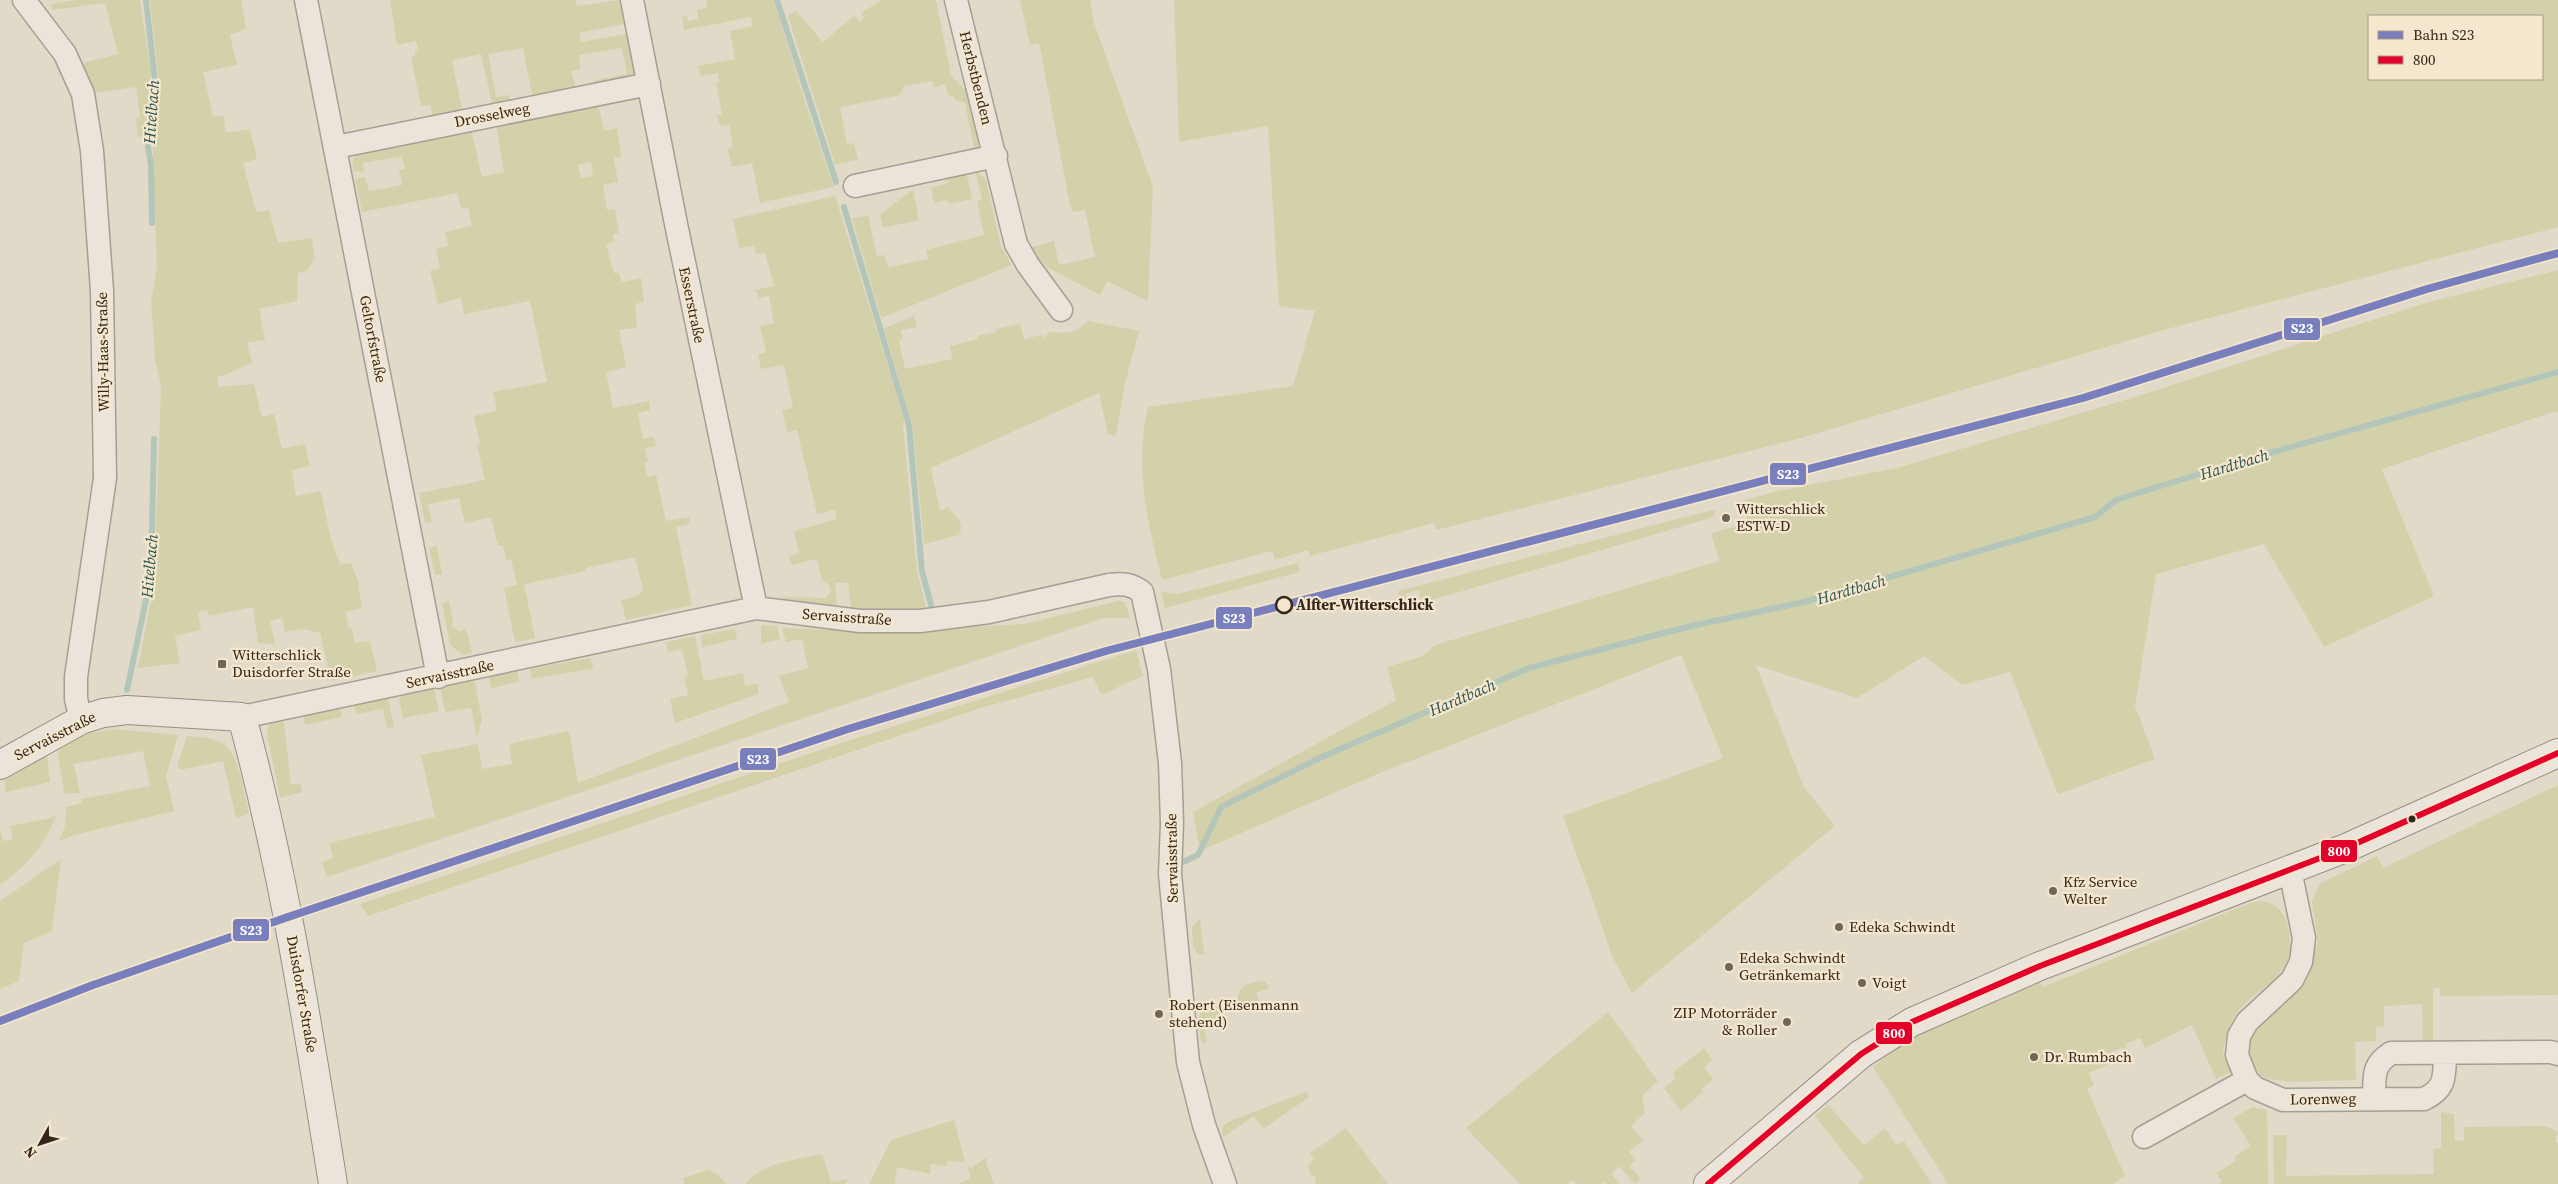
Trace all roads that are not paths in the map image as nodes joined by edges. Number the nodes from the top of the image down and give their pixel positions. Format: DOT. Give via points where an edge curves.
graph roads {
  1 [pos="24,0"];
  2 [pos="306,0"];
  3 [pos="632,0"];
  4 [pos="956,0"];
  5 [pos="649,84"];
  6 [pos="336,146"];
  7 [pos="996,156"];
  8 [pos="855,186"];
  9 [pos="1061,310"];
  10 [pos="756,608"];
  11 [pos="438,677"];
  12 [pos="242,717"];
  13 [pos="81,720"];
  14 [pos="2558,753"];
  15 [pos="0,765"];
  16 [pos="2290,870"];
  17 [pos="2445,1053"];
  18 [pos="2558,1054"];
  19 [pos="2247,1080"];
  20 [pos="2374,1098"];
  21 [pos="2144,1137"];
  22 [pos="333,1184"];
  23 [pos="1225,1184"];
  24 [pos="1708,1184"];
  1 -- 13 [label="street, Willy-Haas-Straße" via="65,54 83,94 92,160 102,291 105,478 76,678"];
  2 -- 6 [label="street, Geltorfstraße"];
  3 -- 5 [label="street, Esserstraße"];
  4 -- 7 [label="street, Herbstbenden"];
  5 -- 6 [label="street, Drosselweg"];
  5 -- 10 [label="street, Esserstraße"];
  6 -- 11 [label="street, Geltorfstraße"];
  7 -- 8 [label="street"];
  7 -- 9 [label="street, Herbstbenden" via="1016,244"];
  10 -- 11 [label="street, Servaisstraße"];
  10 -- 23 [label="street, Servaisstraße" via="860,621 920,621 989,612 1122,583 1142,592 1159,669 1170,763 1170,874 1188,1062 1204,1125"];
  11 -- 12 [label="street, Servaisstraße"];
  12 -- 13 [label="main road, Servaisstraße" via="127,710 102,712"];
  12 -- 22 [label="main road, Duisdorfer Straße" via="264,799 296,952"];
  13 -- 15 [label="main road, Servaisstraße"];
  14 -- 16 [label="main road"];
  16 -- 19 [label="street" via="2304,938 2301,962 2292,980 2247,1022 2239,1036 2237,1055"];
  16 -- 24 [label="main road" via="2040,966 1912,1022 1861,1054"];
  17 -- 18 [label="street, Lorenweg"];
  17 -- 20 [label="street, Lorenweg" via="2444,1078 2434,1094 2424,1099"];
  17 -- 20 [label="street, Lorenweg" via="2391,1053 2380,1060 2375,1070"];
  19 -- 20 [label="street, Lorenweg" via="2255,1088 2283,1100"];
  19 -- 21 [label="street"];
}
